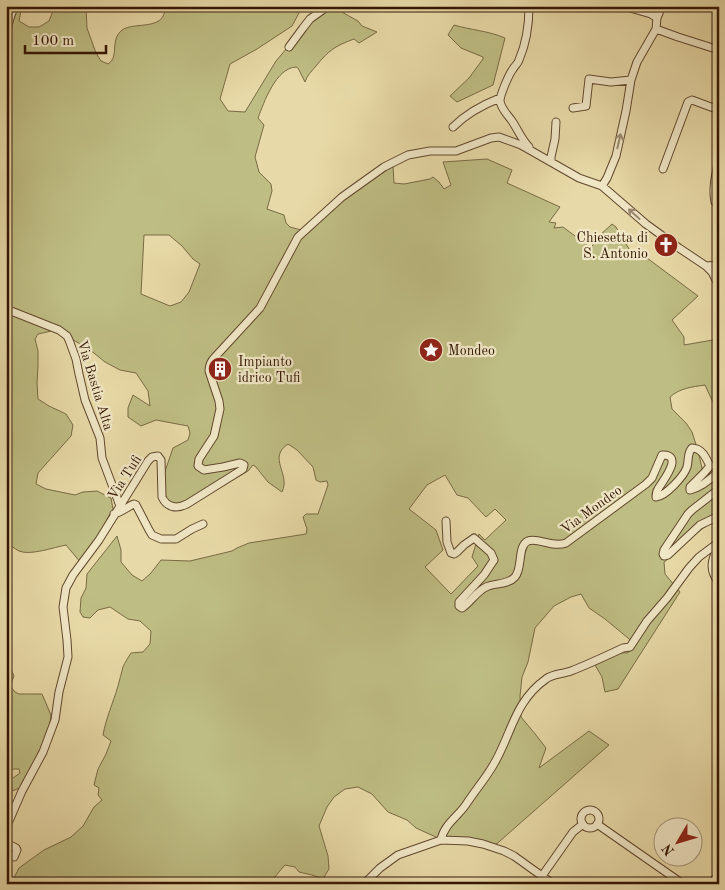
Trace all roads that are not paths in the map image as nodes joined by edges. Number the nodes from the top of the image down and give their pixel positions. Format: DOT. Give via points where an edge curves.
graph roads {
  1 [pos="15,6"];
  2 [pos="328,6"];
  3 [pos="529,6"];
  4 [pos="623,6"];
  5 [pos="662,6"];
  6 [pos="657,18"];
  7 [pos="656,29"];
  8 [pos="6,45"];
  9 [pos="289,48"];
  10 [pos="719,50"];
  11 [pos="631,80"];
  12 [pos="500,98"];
  13 [pos="573,108"];
  14 [pos="719,110"];
  15 [pos="556,122"];
  16 [pos="453,127"];
  17 [pos="532,151"];
  18 [pos="719,160"];
  19 [pos="551,162"];
  20 [pos="663,169"];
  21 [pos="602,186"];
  22 [pos="715,202"];
  23 [pos="719,265"];
  24 [pos="706,266"];
  25 [pos="719,286"];
  26 [pos="6,309"];
  27 [pos="719,470"];
  28 [pos="719,490"];
  29 [pos="120,506"];
  30 [pos="114,514"];
  31 [pos="719,516"];
  32 [pos="446,521"];
  33 [pos="203,524"];
  34 [pos="719,543"];
  35 [pos="719,583"];
  36 [pos="583,824"];
  37 [pos="597,824"];
  38 [pos="6,828"];
  39 [pos="441,840"];
  40 [pos="6,843"];
  41 [pos="6,855"];
  42 [pos="719,873"];
  43 [pos="542,876"];
  44 [pos="364,884"];
  45 [pos="553,884"];
  46 [pos="684,884"];
  47 [pos="712,884"];
  1 -- 8 [label="street"];
  2 -- 9 [label="street" via="310,19"];
  3 -- 12 [label="street" via="526,41"];
  4 -- 6 [label="street"];
  5 -- 6 [label="street"];
  6 -- 7 [label="street"];
  7 -- 10 [label="street"];
  7 -- 11 [label="street" via="637,62"];
  11 -- 13 [label="street" via="589,80 586,106"];
  21 -- 11 [label="street, one-way" via="616,156"];
  12 -- 16 [label="street" via="472,111"];
  12 -- 17 [label="street" via="503,109"];
  14 -- 20 [label="street" via="692,100 688,102"];
  15 -- 19 [label="street"];
  17 -- 19 [label="street"];
  17 -- 29 [label="street, Via Tufi" via="499,137 456,151 408,155 384,167 342,197 298,237 260,308 212,361 209,371 220,409 214,436 198,466 206,470 240,463 243,470 187,504 174,507 164,500 161,460 154,456"];
  18 -- 22 [label="street"];
  19 -- 21 [label="street" via="579,178"];
  24 -- 21 [label="street, one-way" via="646,224"];
  23 -- 24 [label="street"];
  24 -- 25 [label="street"];
  26 -- 29 [label="street, Via Bastia Alta" via="59,330 70,340 100,438 102,458"];
  27 -- 32 [label="street, Via Mondeo" via="709,480 690,490 710,466 701,452 692,448 684,473 669,490 656,497 672,464 669,457 662,455 646,484 566,543 556,546 526,542 514,578 486,587 462,608 458,606 459,602 494,560 474,538 456,553 451,553"];
  28 -- 31 [label="street" via="688,514 662,554 668,555 700,526"];
  29 -- 30 [label="street, Via Tufi"];
  30 -- 33 [label="street" via="136,505 152,535 160,539 176,539"];
  30 -- 38 [label="street, Via Tufi" via="66,588 63,607 68,657 58,692 55,720 40,760"];
  34 -- 35 [label="street" via="712,565"];
  34 -- 39 [label="street" via="689,568 630,647 548,677 530,693 517,713 495,762 466,806 446,827"];
  36 -- 37 [label="street" via="590,828"];
  36 -- 37 [label="street" via="582,816 589,810 598,815"];
  36 -- 43 [label="street" via="573,832"];
  37 -- 46 [label="street"];
  39 -- 43 [label="street" via="483,844 504,851"];
  39 -- 44 [label="street" via="398,855"];
  40 -- 41 [label="street" via="18,850 14,857"];
  42 -- 47 [label="street"];
  43 -- 45 [label="street"];
}
